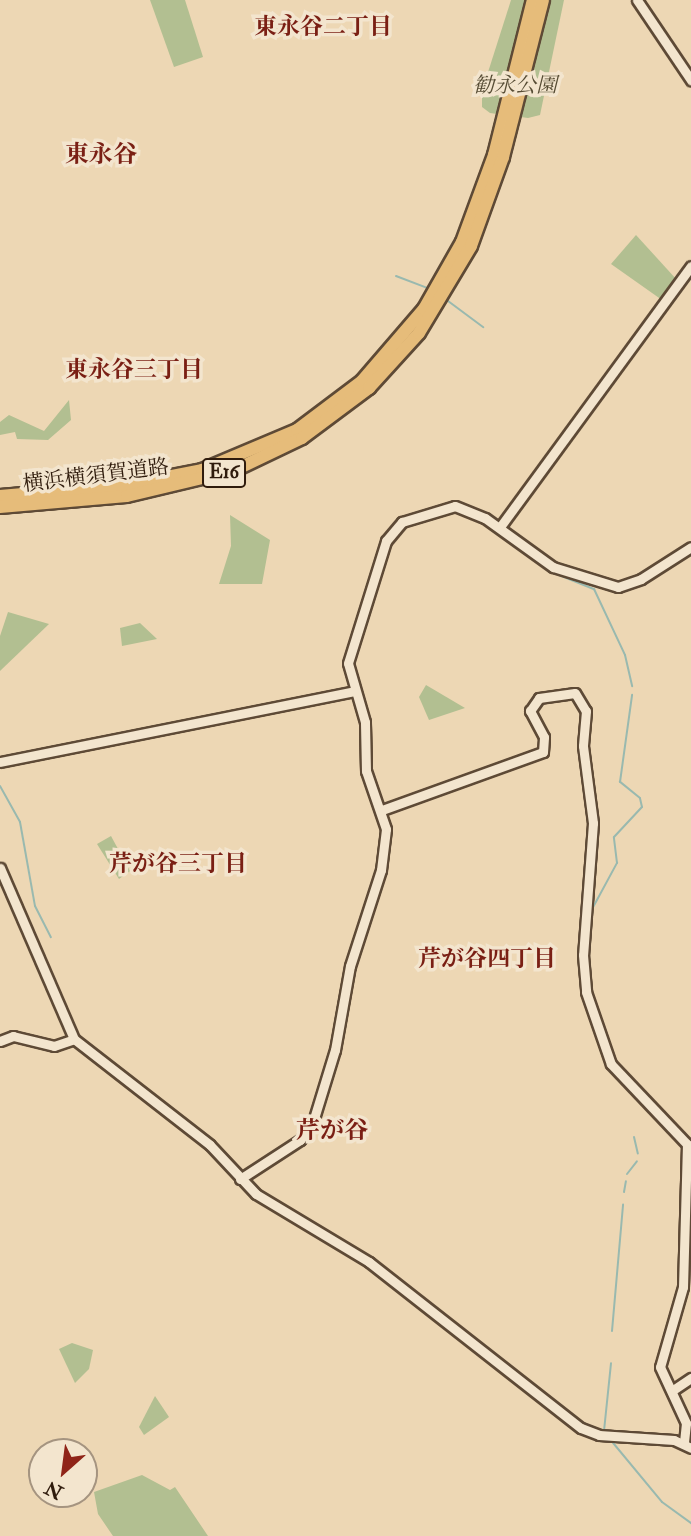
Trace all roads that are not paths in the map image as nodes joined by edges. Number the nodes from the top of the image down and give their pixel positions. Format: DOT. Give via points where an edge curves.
graph roads {
  1 [pos="533,0"];
  2 [pos="543,0"];
  3 [pos="637,0"];
  4 [pos="691,80"];
  5 [pos="511,111"];
  6 [pos="691,266"];
  7 [pos="404,344"];
  8 [pos="0,496"];
  9 [pos="0,507"];
  10 [pos="500,527"];
  11 [pos="691,547"];
  12 [pos="355,691"];
  13 [pos="0,762"];
  14 [pos="382,810"];
  15 [pos="0,868"];
  16 [pos="74,1040"];
  17 [pos="0,1041"];
  18 [pos="689,1139"];
  19 [pos="240,1179"];
  20 [pos="691,1378"];
  21 [pos="673,1390"];
  22 [pos="687,1446"];
  1 -- 5 [label="highway, 横浜横須賀道路 / E16"];
  2 -- 5 [label="highway, 横浜横須賀道路 / E16"];
  3 -- 4 [label="street"];
  5 -- 7 [label="highway, 横浜横須賀道路 / E16" via="462,242"];
  6 -- 10 [label="street"];
  7 -- 8 [label="highway, 横浜横須賀道路 / E16" via="329,408 233,460 126,485"];
  7 -- 9 [label="highway, 横浜横須賀道路 / E16" via="337,415 235,470 128,496"];
  10 -- 11 [label="street" via="554,566 607,586 642,579"];
  10 -- 12 [label="street" via="455,506 430,510 396,528 376,562 363,623 348,663"];
  12 -- 13 [label="street"];
  12 -- 14 [label="street" via="365,722 366,771"];
  14 -- 18 [label="street" via="543,752 547,746 532,706 539,698 575,693 586,712 583,747 593,823 583,955 586,992 611,1064"];
  14 -- 19 [label="street" via="386,839 381,870 350,966 318,1109 300,1140"];
  15 -- 16 [label="street"];
  16 -- 17 [label="street" via="54,1046 13,1036"];
  16 -- 19 [label="street" via="209,1145"];
  18 -- 21 [label="street" via="683,1287 660,1367"];
  19 -- 22 [label="street" via="369,1262 561,1413 599,1435"];
  20 -- 21 [label="street"];
  21 -- 22 [label="street" via="685,1423"];
}
